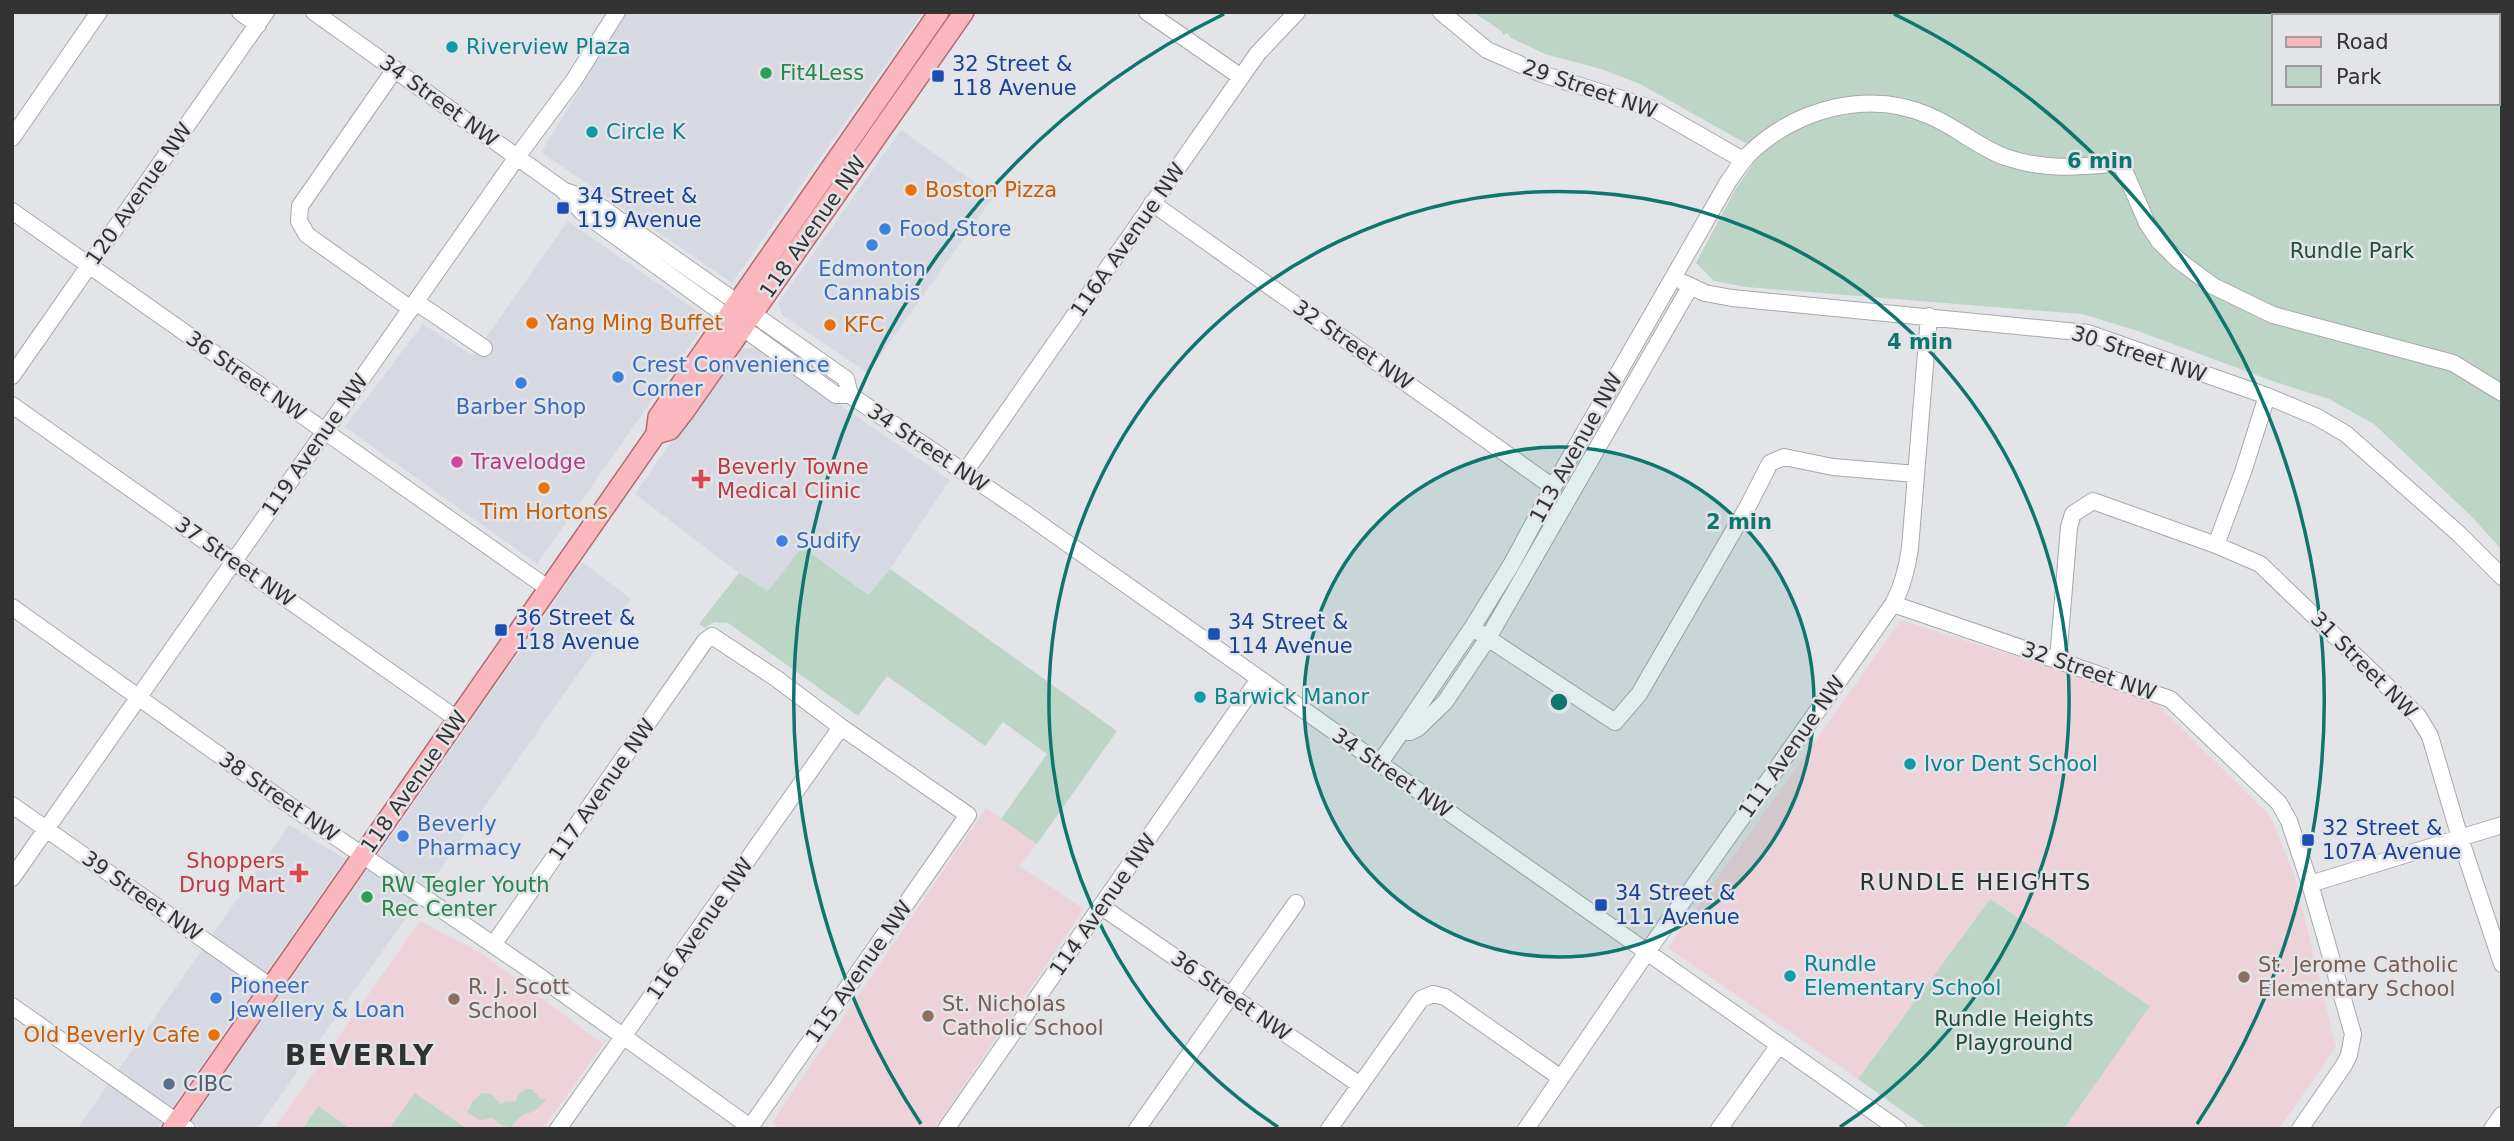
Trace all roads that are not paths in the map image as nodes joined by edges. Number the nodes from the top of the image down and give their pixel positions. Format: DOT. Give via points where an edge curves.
graph roads {
  1 [pos="99,12"];
  2 [pos="240,12"];
  3 [pos="314,12"];
  4 [pos="617,12"];
  5 [pos="939,12"];
  6 [pos="964,12"];
  7 [pos="1147,12"];
  8 [pos="1297,12"];
  9 [pos="1441,12"];
  10 [pos="262,18"];
  11 [pos="395,69"];
  12 [pos="1241,77"];
  13 [pos="12,138"];
  14 [pos="517,157"];
  15 [pos="1743,160"];
  16 [pos="1152,204"];
  17 [pos="12,211"];
  18 [pos="90,265"];
  19 [pos="1674,275"];
  20 [pos="1690,288"];
  21 [pos="413,305"];
  22 [pos="739,315"];
  23 [pos="1929,316"];
  24 [pos="484,348"];
  25 [pos="12,376"];
  26 [pos="2502,393"];
  27 [pos="2267,396"];
  28 [pos="12,405"];
  29 [pos="325,431"];
  30 [pos="965,472"];
  31 [pos="1916,474"];
  32 [pos="1553,486"];
  33 [pos="2216,545"];
  34 [pos="234,561"];
  35 [pos="2502,577"];
  36 [pos="549,589"];
  37 [pos="1893,604"];
  38 [pos="12,607"];
  39 [pos="1472,628"];
  40 [pos="1488,638"];
  41 [pos="2058,660"];
  42 [pos="1259,679"];
  43 [pos="139,697"];
  44 [pos="457,719"];
  45 [pos="841,727"];
  46 [pos="1402,731"];
  47 [pos="1378,764"];
  48 [pos="12,805"];
  49 [pos="2502,825"];
  50 [pos="47,829"];
  51 [pos="2460,838"];
  52 [pos="362,856"];
  53 [pos="12,878"];
  54 [pos="2310,884"];
  55 [pos="1296,903"];
  56 [pos="1102,907"];
  57 [pos="493,945"];
  58 [pos="1647,952"];
  59 [pos="2502,964"];
  60 [pos="271,987"];
  61 [pos="1229,996"];
  62 [pos="12,1006"];
  63 [pos="624,1036"];
  64 [pos="1779,1045"];
  65 [pos="1561,1078"];
  66 [pos="1360,1085"];
  67 [pos="2502,1115"];
  68 [pos="179,1126"];
  69 [pos="751,1128"];
  70 [pos="558,1129"];
  71 [pos="946,1129"];
  72 [pos="1138,1129"];
  73 [pos="1329,1129"];
  74 [pos="1526,1129"];
  75 [pos="1719,1129"];
  76 [pos="1898,1129"];
  77 [pos="2300,1129"];
  78 [pos="2492,1129"];
  1 -- 13 [label="street"];
  2 -- 10 [label="street"];
  3 -- 11 [label="street, 34 Street NW"];
  4 -- 14 [label="street, 119 Avenue NW"];
  5 -- 22 [label="main road, 118 Avenue NW"];
  6 -- 22 [label="main road, 118 Avenue NW"];
  7 -- 12 [label="street"];
  8 -- 12 [label="street, 116A Avenue NW"];
  9 -- 15 [label="street, 29 Street NW" via="1487,50 1542,74 1654,109"];
  10 -- 18 [label="street, 120 Avenue NW"];
  11 -- 14 [label="street, 34 Street NW"];
  11 -- 21 [label="street" via="300,206 299,221 307,235"];
  12 -- 16 [label="street, 116A Avenue NW"];
  14 -- 21 [label="street, 119 Avenue NW"];
  14 -- 22 [label="street, 34 Street NW" via="563,190 582,212"];
  15 -- 19 [label="street, 113 Avenue NW"];
  15 -- 26 [label="street, 113 Avenue NW" via="1777,132 1807,116 1874,103 1923,113 2003,156 2030,163 2066,169 2121,163 2159,241 2213,286 2273,315 2453,363"];
  16 -- 30 [label="street, 116A Avenue NW"];
  16 -- 32 [label="street, 32 Street NW"];
  17 -- 18 [label="street, 36 Street NW"];
  18 -- 25 [label="street, 120 Avenue NW"];
  18 -- 29 [label="street, 36 Street NW"];
  19 -- 20 [label="street, 30 Street NW"];
  19 -- 32 [label="street, 113 Avenue NW"];
  20 -- 23 [label="street, 30 Street NW" via="1732,298"];
  20 -- 40 [label="street, 113 Avenue NW"];
  21 -- 24 [label="street"];
  21 -- 29 [label="street, 119 Avenue NW"];
  22 -- 30 [label="street, 34 Street NW" via="836,394 850,396"];
  22 -- 36 [label="main road, 118 Avenue NW" via="670,430 656,435"];
  23 -- 27 [label="street, 30 Street NW" via="2088,333"];
  23 -- 31 [label="street, 111 Avenue NW"];
  27 -- 33 [label="street"];
  27 -- 35 [label="street, 30 Street NW" via="2346,434"];
  28 -- 34 [label="street, 37 Street NW"];
  29 -- 34 [label="street, 119 Avenue NW"];
  29 -- 36 [label="street, 36 Street NW"];
  30 -- 42 [label="street, 34 Street NW"];
  31 -- 37 [label="street, 111 Avenue NW" via="1907,571"];
  31 -- 40 [label="street" via="1833,467 1784,457 1770,463 1639,694 1615,722"];
  32 -- 39 [label="street, 113 Avenue NW"];
  33 -- 41 [label="street, 31 Street NW" via="2105,503 2094,501 2082,507 2073,514 2069,527"];
  33 -- 51 [label="street, 31 Street NW" via="2260,564 2418,716 2430,736"];
  34 -- 43 [label="street, 119 Avenue NW"];
  34 -- 44 [label="street, 37 Street NW"];
  36 -- 44 [label="main road, 118 Avenue NW"];
  37 -- 41 [label="street, 32 Street NW"];
  37 -- 58 [label="street, 111 Avenue NW"];
  38 -- 43 [label="street, 38 Street NW"];
  39 -- 40 [label="street"];
  39 -- 46 [label="street, 113 Avenue NW"];
  40 -- 46 [label="street, 113 Avenue NW" via="1444,702 1418,728"];
  41 -- 54 [label="street, 32 Street NW" via="2170,699 2181,708 2279,803"];
  42 -- 47 [label="street, 34 Street NW"];
  42 -- 56 [label="street, 114 Avenue NW"];
  43 -- 50 [label="street, 119 Avenue NW"];
  43 -- 52 [label="street, 38 Street NW"];
  44 -- 52 [label="main road, 118 Avenue NW"];
  45 -- 57 [label="street, 117 Avenue NW" via="712,636"];
  45 -- 63 [label="street, 116 Avenue NW"];
  45 -- 69 [label="street, 115 Avenue NW" via="968,815"];
  46 -- 47 [label="street, 113 Avenue NW"];
  47 -- 58 [label="street, 34 Street NW"];
  48 -- 50 [label="street, 39 Street NW"];
  49 -- 51 [label="street"];
  50 -- 53 [label="street, 119 Avenue NW"];
  50 -- 60 [label="street, 39 Street NW"];
  51 -- 54 [label="street"];
  51 -- 59 [label="street, 31 Street NW"];
  52 -- 57 [label="street, 38 Street NW"];
  52 -- 60 [label="main road, 118 Avenue NW"];
  54 -- 77 [label="street, 32 Street NW" via="2353,1034 2349,1055"];
  55 -- 61 [label="street"];
  56 -- 61 [label="street, 36 Street NW"];
  56 -- 71 [label="street, 114 Avenue NW"];
  57 -- 63 [label="street, 38 Street NW"];
  58 -- 64 [label="street, 34 Street NW"];
  58 -- 65 [label="street, 111 Avenue NW"];
  60 -- 68 [label="main road, 118 Avenue NW"];
  61 -- 66 [label="street, 36 Street NW"];
  61 -- 72 [label="street"];
  62 -- 68 [label="street"];
  63 -- 69 [label="street, 38 Street NW"];
  63 -- 70 [label="street, 116 Avenue NW"];
  64 -- 75 [label="street"];
  64 -- 76 [label="street, 34 Street NW"];
  65 -- 66 [label="street" via="1433,994 1421,999"];
  65 -- 74 [label="street, 111 Avenue NW"];
  66 -- 73 [label="street"];
  67 -- 78 [label="street"];
}
